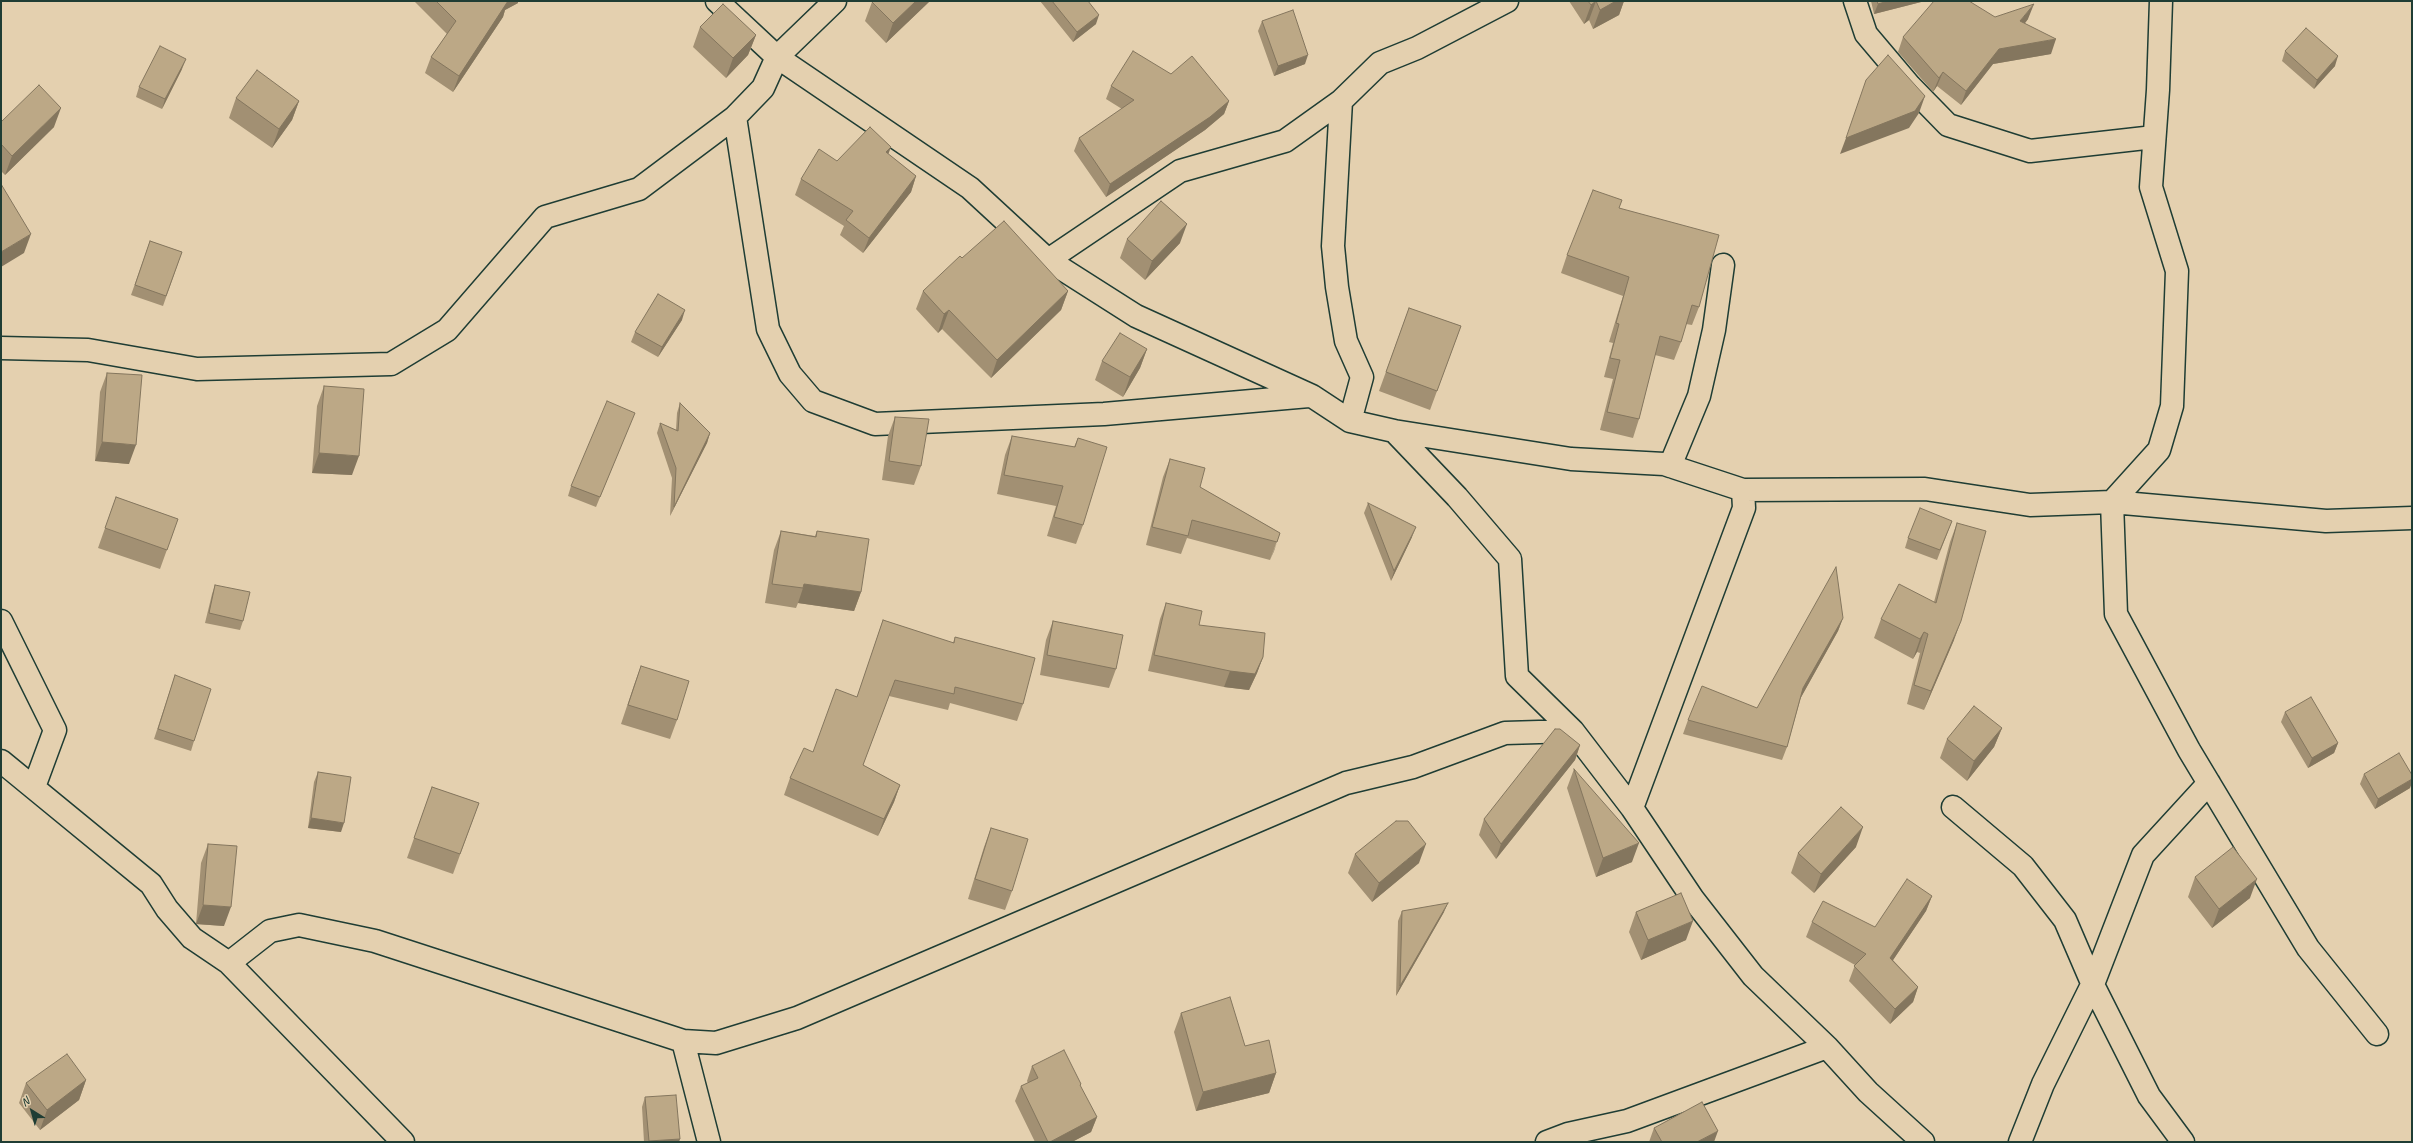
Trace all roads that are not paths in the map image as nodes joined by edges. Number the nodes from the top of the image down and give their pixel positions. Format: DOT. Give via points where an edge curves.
graph roads {
  1 [pos="717,1"];
  2 [pos="835,1"];
  3 [pos="1507,1"];
  4 [pos="1855,1"];
  5 [pos="2161,1"];
  6 [pos="777,57"];
  7 [pos="1341,101"];
  8 [pos="735,117"];
  9 [pos="2154,138"];
  10 [pos="1048,260"];
  11 [pos="1723,265"];
  12 [pos="1,348"];
  13 [pos="1312,396"];
  14 [pos="1350,422"];
  15 [pos="1394,431"];
  16 [pos="1670,466"];
  17 [pos="1743,490"];
  18 [pos="2112,502"];
  19 [pos="2412,518"];
  20 [pos="1,621"];
  21 [pos="1573,731"];
  22 [pos="1,761"];
  23 [pos="2209,783"];
  24 [pos="34,787"];
  25 [pos="1953,807"];
  26 [pos="1632,808"];
  27 [pos="229,963"];
  28 [pos="2093,985"];
  29 [pos="2377,1034"];
  30 [pos="683,1040"];
  31 [pos="1827,1047"];
  32 [pos="403,1142"];
  33 [pos="709,1142"];
  34 [pos="1547,1142"];
  35 [pos="1923,1142"];
  36 [pos="2020,1142"];
  37 [pos="2183,1142"];
  1 -- 6 [label="street"];
  2 -- 6 [label="street"];
  3 -- 7 [label="street" via="1416,48 1380,63"];
  4 -- 9 [label="street" via="1866,34 1910,86 1948,125 2030,151"];
  5 -- 9 [label="street"];
  6 -- 8 [label="street" via="764,88"];
  6 -- 10 [label="street" via="970,188"];
  7 -- 10 [label="street" via="1285,141 1180,171"];
  7 -- 14 [label="street" via="1333,246 1346,341 1362,377"];
  8 -- 12 [label="street" via="639,189 545,217 447,330 391,364 197,368 88,350"];
  8 -- 13 [label="street" via="768,329 790,374 813,401 875,424 1104,414"];
  9 -- 18 [label="street" via="2151,187 2177,271 2172,406 2159,450"];
  10 -- 13 [label="street" via="1136,316"];
  11 -- 16 [label="street" via="1714,330 1699,396"];
  13 -- 14 [label="street"];
  14 -- 15 [label="street"];
  15 -- 16 [label="street" via="1571,460"];
  15 -- 21 [label="street" via="1457,497 1510,560 1517,676"];
  16 -- 17 [label="street"];
  17 -- 18 [label="street" via="1925,489 2030,505"];
  17 -- 26 [label="street" via="1744,508"];
  18 -- 19 [label="street" via="2326,521"];
  18 -- 23 [label="street" via="2116,614"];
  20 -- 24 [label="street" via="55,730"];
  21 -- 26 [label="street"];
  21 -- 30 [label="street" via="1505,733 1413,767 1346,783 797,1018 716,1043"];
  22 -- 24 [label="street"];
  23 -- 28 [label="street" via="2143,855"];
  23 -- 29 [label="street" via="2308,948"];
  24 -- 27 [label="street" via="151,884 167,909 192,938"];
  25 -- 28 [label="street" via="2023,866 2065,920"];
  26 -- 31 [label="street" via="1693,899 1752,976"];
  27 -- 30 [label="street" via="270,931 299,926 375,941"];
  27 -- 32 [label="street"];
  28 -- 36 [label="street" via="2042,1084"];
  28 -- 37 [label="street" via="2149,1096"];
  30 -- 33 [label="street"];
  31 -- 34 [label="street" via="1627,1121 1568,1134"];
  31 -- 35 [label="street" via="1868,1092"];
}
